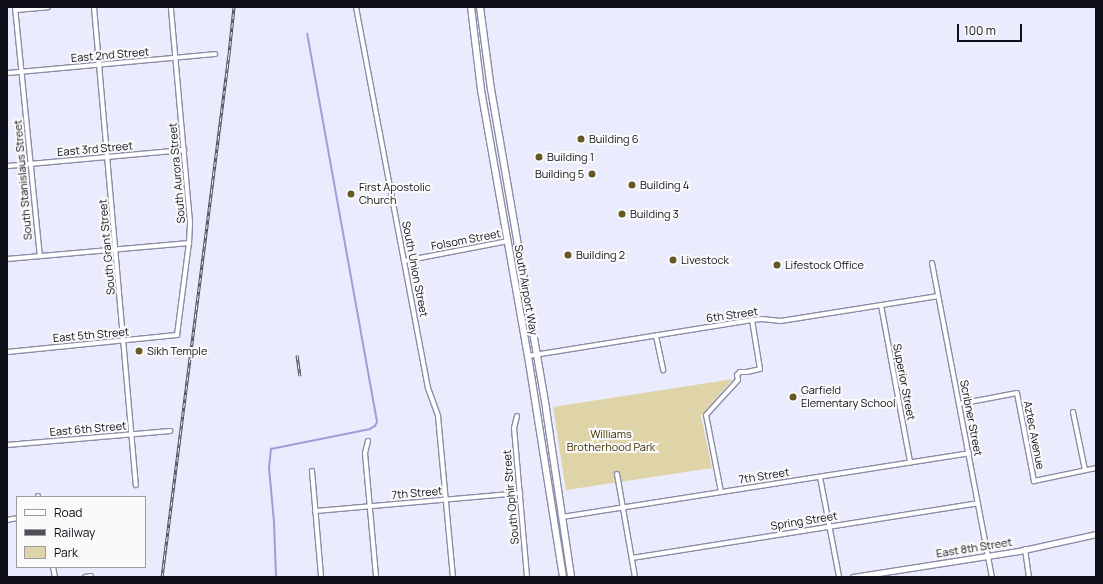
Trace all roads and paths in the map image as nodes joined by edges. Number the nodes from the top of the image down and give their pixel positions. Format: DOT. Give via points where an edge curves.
graph roads {
  1 [pos="48,7"];
  2 [pos="94,7"];
  3 [pos="171,7"];
  4 [pos="356,7"];
  5 [pos="471,7"];
  6 [pos="480,7"];
  7 [pos="15,8"];
  8 [pos="214,54"];
  9 [pos="176,58"];
  10 [pos="99,65"];
  11 [pos="22,72"];
  12 [pos="7,73"];
  13 [pos="184,150"];
  14 [pos="108,157"];
  15 [pos="31,164"];
  16 [pos="7,166"];
  17 [pos="508,241"];
  18 [pos="189,243"];
  19 [pos="116,250"];
  20 [pos="40,256"];
  21 [pos="7,259"];
  22 [pos="404,261"];
  23 [pos="932,263"];
  24 [pos="938,296"];
  25 [pos="880,305"];
  26 [pos="752,320"];
  27 [pos="176,336"];
  28 [pos="656,336"];
  29 [pos="124,341"];
  30 [pos="7,352"];
  31 [pos="536,355"];
  32 [pos="528,356"];
  33 [pos="663,370"];
  34 [pos="959,404"];
  35 [pos="1073,412"];
  36 [pos="517,416"];
  37 [pos="170,431"];
  38 [pos="133,434"];
  39 [pos="368,441"];
  40 [pos="7,445"];
  41 [pos="968,453"];
  42 [pos="910,462"];
  43 [pos="1096,468"];
  44 [pos="1085,470"];
  45 [pos="312,471"];
  46 [pos="617,474"];
  47 [pos="820,477"];
  48 [pos="136,485"];
  49 [pos="721,492"];
  50 [pos="520,493"];
  51 [pos="446,499"];
  52 [pos="978,503"];
  53 [pos="369,506"];
  54 [pos="622,508"];
  55 [pos="315,511"];
  56 [pos="562,517"];
  57 [pos="829,526"];
  58 [pos="1096,534"];
  59 [pos="1025,550"];
  60 [pos="988,556"];
  61 [pos="632,558"];
  62 [pos="91,576"];
  63 [pos="85,577"];
  64 [pos="321,577"];
  65 [pos="376,577"];
  66 [pos="453,577"];
  67 [pos="528,577"];
  68 [pos="563,577"];
  69 [pos="571,577"];
  70 [pos="636,577"];
  71 [pos="839,577"];
  72 [pos="853,577"];
  73 [pos="992,577"];
  74 [pos="1029,577"];
  1 -- 7 [label="street"];
  2 -- 10 [label="street, South Grant Street"];
  3 -- 9 [label="street, South Aurora Street"];
  4 -- 22 [label="street, South Union Street"];
  5 -- 17 [label="main road, South Airport Way" via="481,90"];
  6 -- 31 [label="main road, South Airport Way"];
  7 -- 11 [label="street, South Stanislaus Street"];
  8 -- 9 [label="street, East 2nd Street"];
  9 -- 10 [label="street, East 2nd Street"];
  9 -- 13 [label="street, South Aurora Street"];
  10 -- 11 [label="street, East 2nd Street"];
  10 -- 14 [label="street, South Grant Street"];
  11 -- 12 [label="street, East 2nd Street"];
  11 -- 15 [label="street, South Stanislaus Street"];
  13 -- 14 [label="street, East 3rd Street"];
  13 -- 18 [label="street, South Aurora Street" via="190,222"];
  14 -- 15 [label="street, East 3rd Street"];
  14 -- 19 [label="street, South Grant Street"];
  15 -- 16 [label="street, East 3rd Street"];
  15 -- 20 [label="street, South Stanislaus Street"];
  17 -- 22 [label="street, Folsom Street"];
  17 -- 32 [label="main road, South Airport Way"];
  18 -- 19 [label="street"];
  18 -- 27 [label="street, South Aurora Street"];
  19 -- 20 [label="street"];
  19 -- 29 [label="street, South Grant Street"];
  20 -- 21 [label="street"];
  22 -- 51 [label="street, South Union Street" via="428,388 438,416"];
  23 -- 24 [label="street, Scribner Street"];
  24 -- 25 [label="street, 6th Street"];
  24 -- 34 [label="street, Scribner Street"];
  25 -- 26 [label="street, 6th Street" via="781,321"];
  25 -- 42 [label="street, Superior Street"];
  26 -- 28 [label="street, 6th Street"];
  26 -- 49 [label="street" via="760,369 740,372 737,375 738,380 706,415"];
  27 -- 29 [label="street, East 5th Street"];
  28 -- 31 [label="street, 6th Street"];
  28 -- 33 [label="street"];
  29 -- 30 [label="street, East 5th Street"];
  29 -- 38 [label="street, South Grant Street"];
  31 -- 32 [label="street, 6th Street"];
  31 -- 56 [label="main road, South Airport Way"];
  32 -- 68 [label="main road, South Airport Way"];
  34 -- 41 [label="street, Scribner Street"];
  34 -- 44 [label="street, Aztec Avenue" via="1017,393 1034,481"];
  35 -- 44 [label="street"];
  36 -- 50 [label="street, South Ophir Street" via="514,428"];
  37 -- 38 [label="street, East 6th Street"];
  38 -- 40 [label="street, East 6th Street"];
  38 -- 48 [label="street, South Grant Street"];
  39 -- 53 [label="street" via="365,453"];
  41 -- 42 [label="street, 7th Street"];
  41 -- 52 [label="street, Scribner Street"];
  42 -- 47 [label="street, 7th Street"];
  43 -- 44 [label="street"];
  45 -- 55 [label="street"];
  46 -- 54 [label="street"];
  47 -- 49 [label="street, 7th Street"];
  47 -- 57 [label="street"];
  49 -- 54 [label="street, 7th Street"];
  50 -- 51 [label="street, 7th Street"];
  50 -- 67 [label="street, South Ophir Street"];
  51 -- 53 [label="street, 7th Street"];
  51 -- 66 [label="street, South Union Street"];
  52 -- 57 [label="street, Spring Street"];
  52 -- 60 [label="street, Scribner Street"];
  53 -- 55 [label="street, 7th Street"];
  53 -- 65 [label="street"];
  54 -- 56 [label="street, 7th Street"];
  54 -- 61 [label="street"];
  55 -- 64 [label="street"];
  56 -- 69 [label="main road, South Airport Way"];
  57 -- 61 [label="street, Spring Street"];
  57 -- 71 [label="street"];
  58 -- 59 [label="street, East 8th Street"];
  59 -- 60 [label="street, East 8th Street"];
  59 -- 74 [label="street"];
  60 -- 72 [label="street, East 8th Street"];
  60 -- 73 [label="street, Scribner Street"];
  61 -- 70 [label="street"];
  62 -- 63 [label="street"];
}
